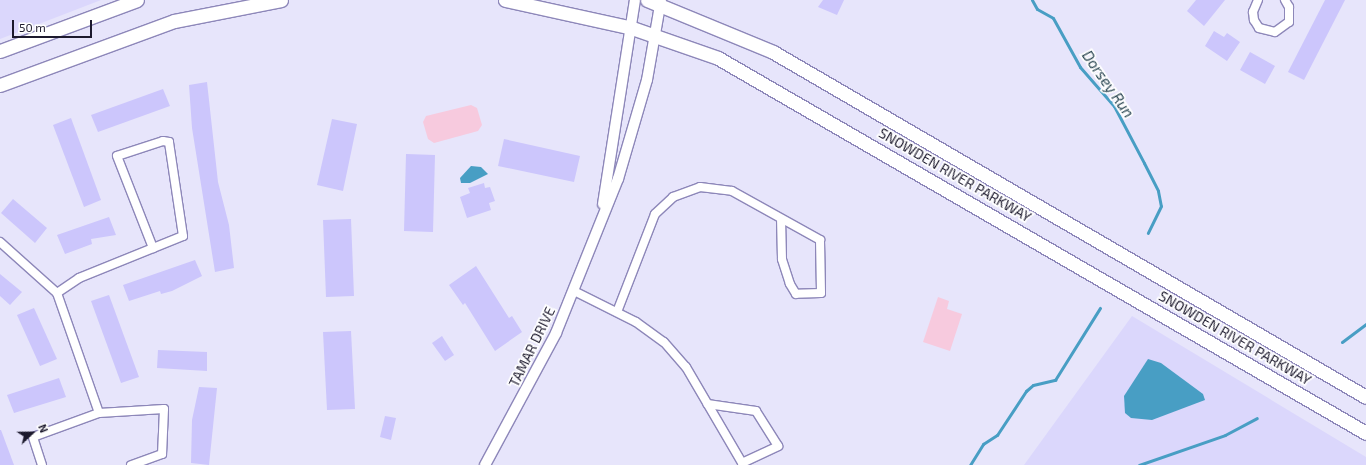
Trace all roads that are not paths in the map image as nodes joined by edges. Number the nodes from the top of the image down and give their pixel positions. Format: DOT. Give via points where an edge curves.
graph roads {
  1 [pos="137,0"];
  2 [pos="281,0"];
  3 [pos="505,0"];
  4 [pos="635,0"];
  5 [pos="647,0"];
  6 [pos="1258,0"];
  7 [pos="1285,0"];
  8 [pos="660,2"];
  9 [pos="632,28"];
  10 [pos="655,34"];
  11 [pos="0,51"];
  12 [pos="0,85"];
  13 [pos="781,219"];
  14 [pos="595,237"];
  15 [pos="0,242"];
  16 [pos="153,248"];
  17 [pos="574,292"];
  18 [pos="58,293"];
  19 [pos="617,312"];
  20 [pos="1366,397"];
  21 [pos="708,404"];
  22 [pos="99,413"];
  23 [pos="1366,433"];
  24 [pos="42,465"];
  25 [pos="131,465"];
  26 [pos="485,465"];
  1 -- 11 [label="main road"];
  2 -- 12 [label="main road" via="167,23"];
  3 -- 9 [label="main road, SNOWDEN RIVER PARKWAY"];
  4 -- 9 [label="street, TAMAR DRIVE"];
  5 -- 8 [label="main road, SNOWDEN RIVER PARKWAY"];
  6 -- 7 [label="street" via="1253,12 1254,20 1260,28 1275,32 1289,22 1289,7"];
  8 -- 10 [label="street, TAMAR DRIVE"];
  8 -- 20 [label="main road, SNOWDEN RIVER PARKWAY" via="772,52"];
  9 -- 10 [label="main road, SNOWDEN RIVER PARKWAY"];
  9 -- 14 [label="street, TAMAR DRIVE" via="609,177"];
  10 -- 14 [label="street, TAMAR DRIVE" via="635,126"];
  10 -- 23 [label="main road, SNOWDEN RIVER PARKWAY" via="718,58 759,79"];
  13 -- 13 [label="street" via="820,240 821,293 796,294 790,284 782,259"];
  13 -- 19 [label="street" via="722,188 700,187 673,196 655,214 646,228"];
  14 -- 17 [label="street, TAMAR DRIVE"];
  15 -- 18 [label="street"];
  16 -- 16 [label="street" via="183,236 169,142 163,141 117,156"];
  16 -- 18 [label="street" via="79,278"];
  17 -- 19 [label="street"];
  17 -- 26 [label="street, TAMAR DRIVE" via="531,384"];
  18 -- 22 [label="street"];
  19 -- 21 [label="street" via="664,342 686,367"];
  21 -- 21 [label="street" via="742,463 778,446 756,411"];
  22 -- 24 [label="street" via="33,437"];
  22 -- 25 [label="street" via="164,409 162,454"];
}
